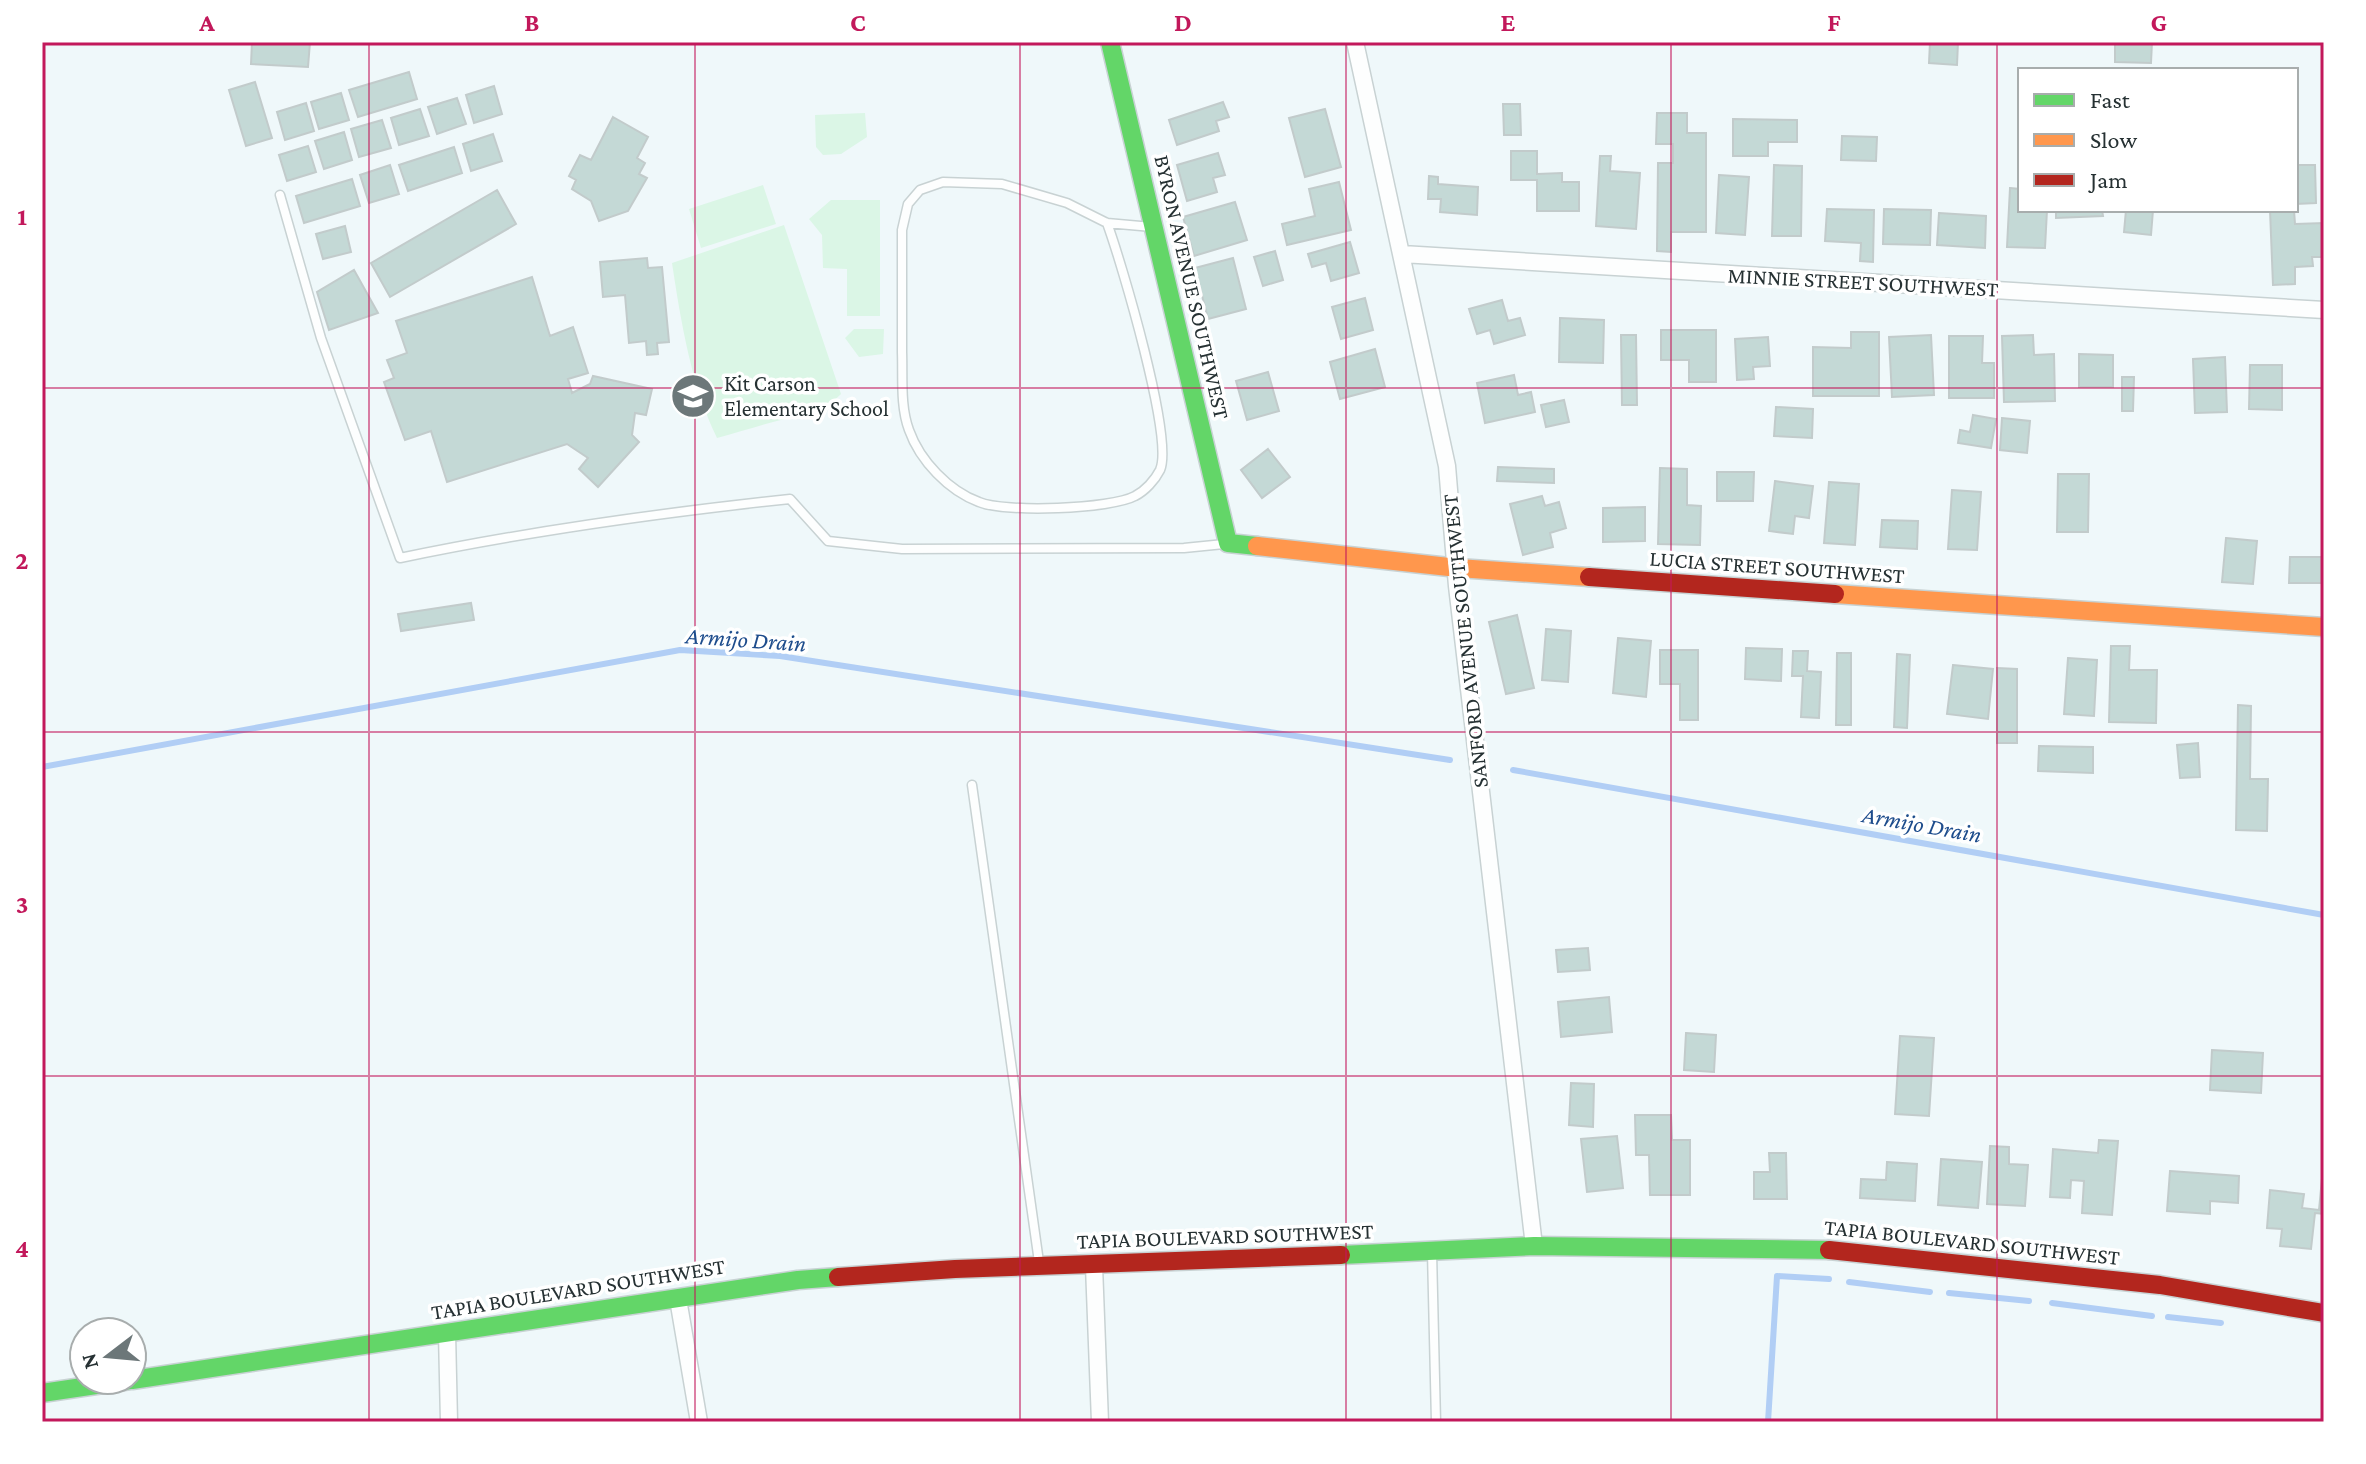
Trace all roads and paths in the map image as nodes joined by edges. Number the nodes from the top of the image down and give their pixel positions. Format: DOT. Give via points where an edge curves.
graph roads {
  1 [pos="1110,42"];
  2 [pos="1355,42"];
  3 [pos="280,195"];
  4 [pos="1107,223"];
  5 [pos="1153,227"];
  6 [pos="1402,254"];
  7 [pos="2324,310"];
  8 [pos="1228,543"];
  9 [pos="1458,568"];
  10 [pos="2324,627"];
  11 [pos="972,785"];
  12 [pos="1534,1246"];
  13 [pos="1432,1251"];
  14 [pos="1094,1266"];
  15 [pos="1039,1267"];
  16 [pos="678,1299"];
  17 [pos="2324,1313"];
  18 [pos="447,1333"];
  19 [pos="148,1377"];
  20 [pos="68,1389"];
  21 [pos="42,1393"];
  22 [pos="449,1422"];
  23 [pos="699,1422"];
  24 [pos="1100,1422"];
  25 [pos="1436,1422"];
  1 -- 5 [label="street, BYRON AVENUE SOUTHWEST"];
  2 -- 6 [label="street, SANFORD AVENUE SOUTHWEST"];
  3 -- 8 [label="lane" via="321,338 400,558 652,513 790,499 828,541 887,548 1184,548"];
  4 -- 4 [label="lane" via="1067,203 1002,184 943,182 920,190 908,204 902,230 903,399 909,431 951,489 1008,509 1109,504 1135,496 1161,467 1163,436"];
  4 -- 5 [label="lane"];
  5 -- 8 [label="street, BYRON AVENUE SOUTHWEST"];
  6 -- 7 [label="street, MINNIE STREET SOUTHWEST"];
  6 -- 9 [label="street, SANFORD AVENUE SOUTHWEST" via="1447,466"];
  8 -- 9 [label="street, LUCIA STREET SOUTHWEST"];
  9 -- 10 [label="street, LUCIA STREET SOUTHWEST"];
  9 -- 12 [label="street, SANFORD AVENUE SOUTHWEST"];
  11 -- 15 [label="lane"];
  12 -- 13 [label="street, TAPIA BOULEVARD SOUTHWEST"];
  12 -- 17 [label="street, TAPIA BOULEVARD SOUTHWEST" via="1855,1250 2160,1285"];
  13 -- 14 [label="street, TAPIA BOULEVARD SOUTHWEST"];
  13 -- 25 [label="lane"];
  14 -- 15 [label="street, TAPIA BOULEVARD SOUTHWEST"];
  14 -- 24 [label="street"];
  15 -- 16 [label="street, TAPIA BOULEVARD SOUTHWEST" via="884,1272"];
  16 -- 18 [label="street, TAPIA BOULEVARD SOUTHWEST"];
  16 -- 23 [label="street"];
  18 -- 19 [label="street, TAPIA BOULEVARD SOUTHWEST"];
  18 -- 22 [label="street"];
  20 -- 21 [label="street, TAPIA BOULEVARD SOUTHWEST"];
}
